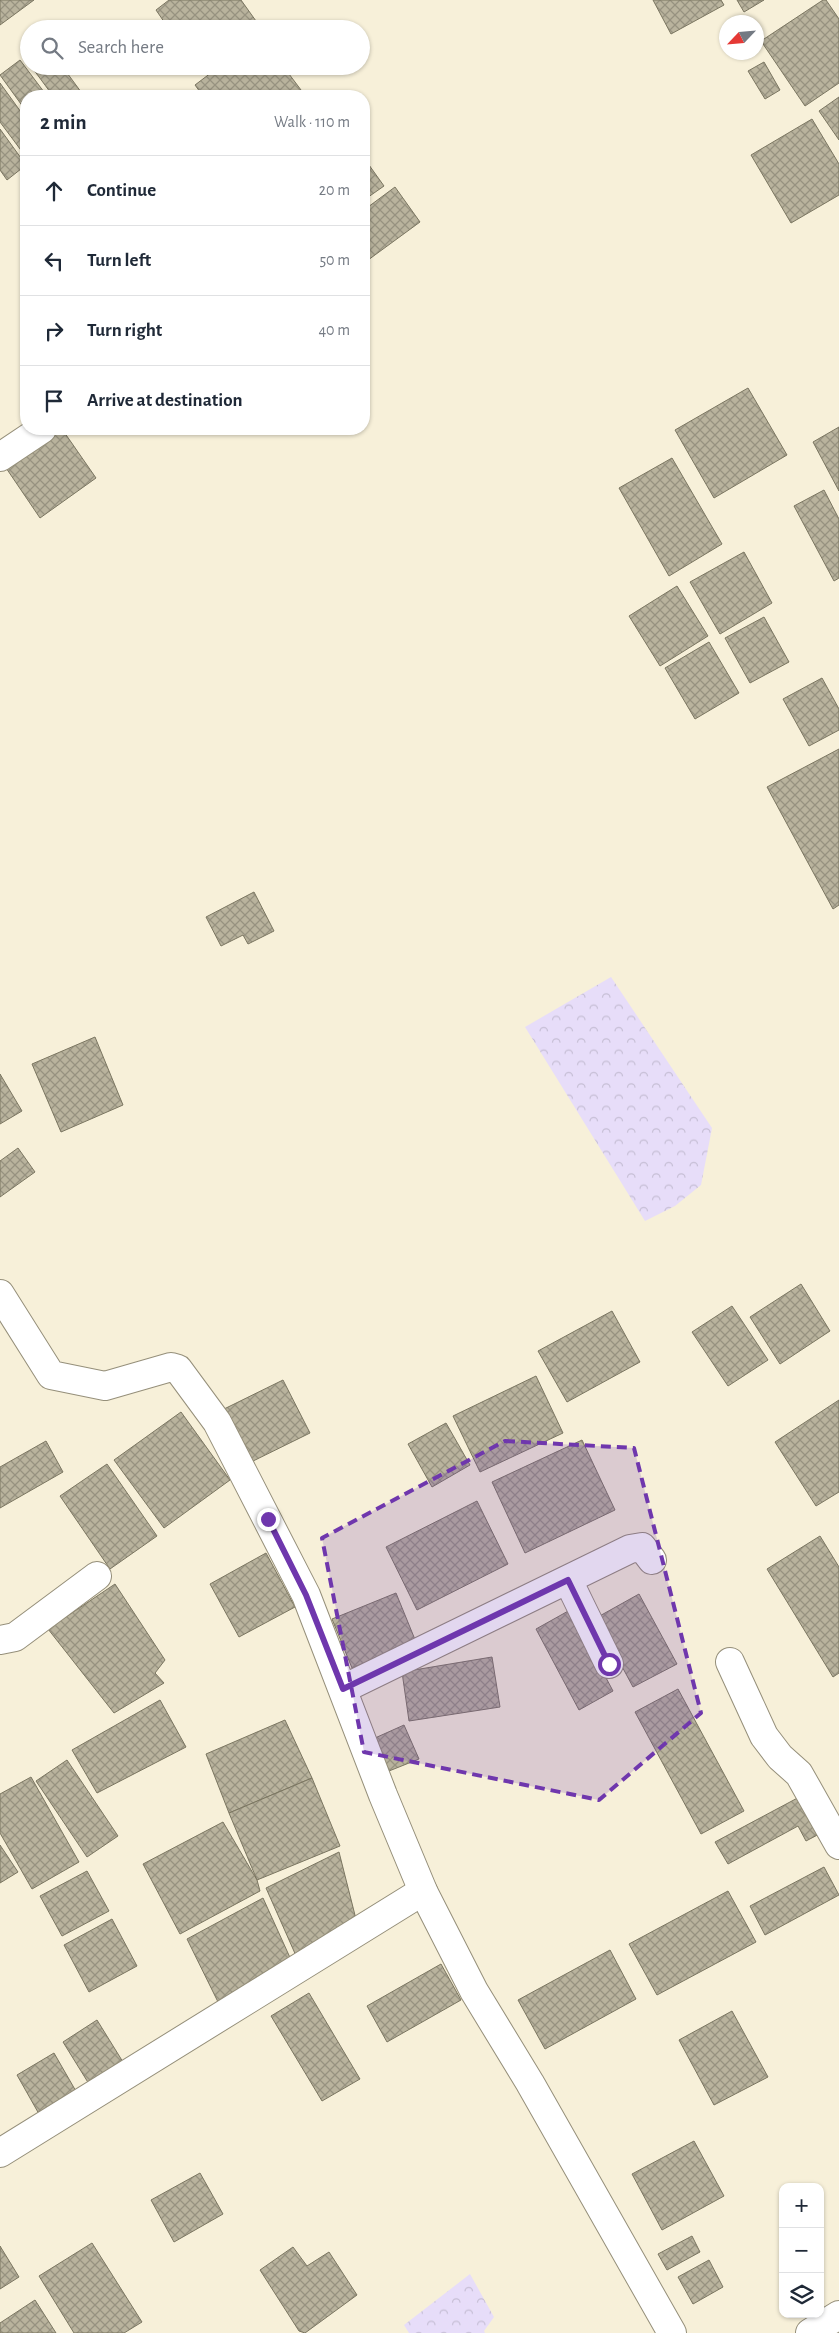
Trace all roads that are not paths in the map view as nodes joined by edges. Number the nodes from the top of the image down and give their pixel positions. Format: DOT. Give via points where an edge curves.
graph roads {
  1 [pos="33,435"];
  2 [pos="0,457"];
  3 [pos="0,1294"];
  4 [pos="652,1560"];
  5 [pos="97,1576"];
  6 [pos="568,1580"];
  7 [pos="0,1640"];
  8 [pos="730,1662"];
  9 [pos="609,1664"];
  10 [pos="343,1689"];
  11 [pos="839,1845"];
  12 [pos="423,1891"];
  13 [pos="2,2147"];
  14 [pos="839,2315"];
  15 [pos="672,2333"];
  16 [pos="810,2333"];
  1 -- 2 [label="street"];
  3 -- 10 [label="street" via="51,1375 106,1386 171,1367 178,1369 216,1422 268,1519 306,1595"];
  4 -- 6 [label="street" via="642,1547 630,1549"];
  5 -- 7 [label="street" via="15,1637"];
  6 -- 9 [label="street"];
  6 -- 10 [label="street"];
  8 -- 11 [label="street" via="764,1736 799,1774"];
  10 -- 12 [label="street"];
  12 -- 13 [label="street"];
  12 -- 15 [label="street" via="474,1991"];
  14 -- 16 [label="street"];
}
